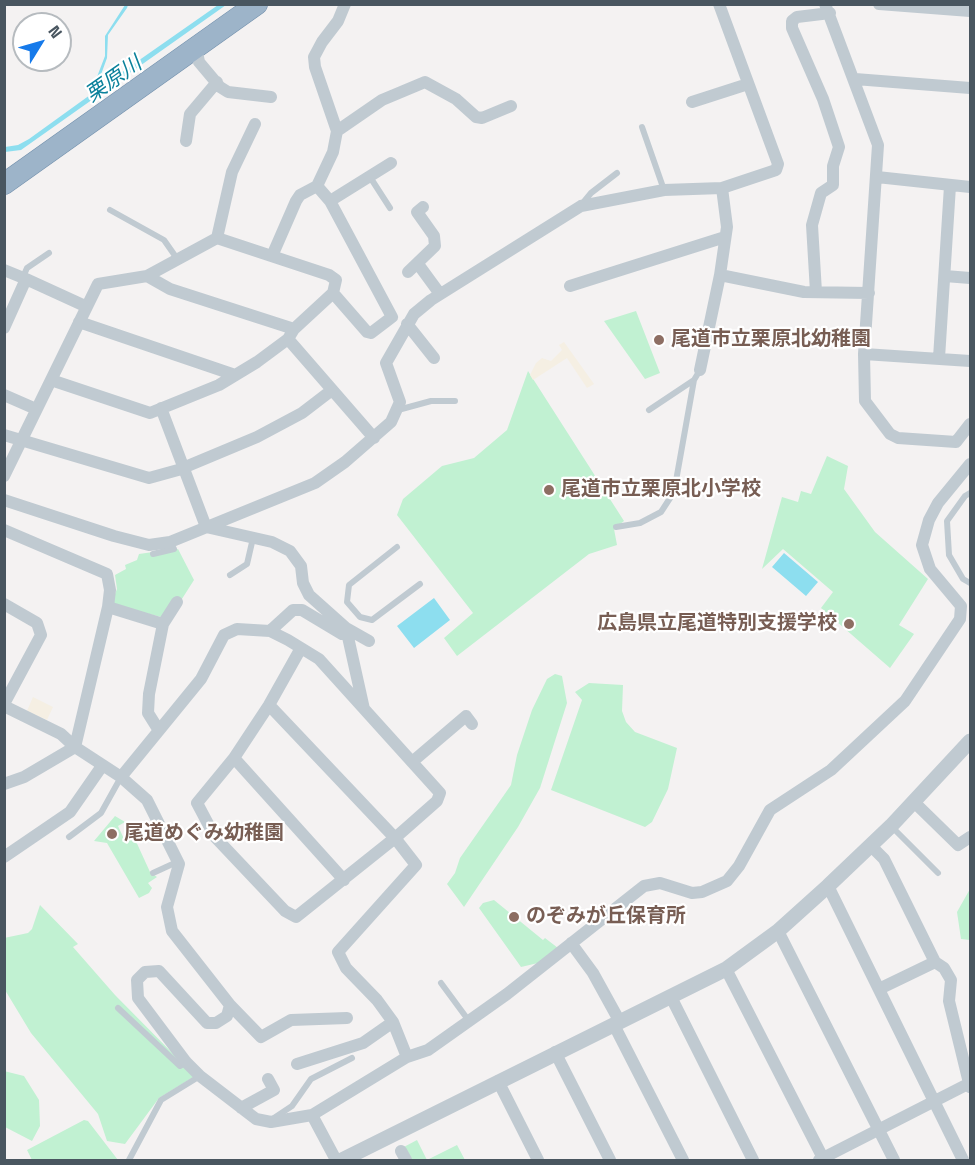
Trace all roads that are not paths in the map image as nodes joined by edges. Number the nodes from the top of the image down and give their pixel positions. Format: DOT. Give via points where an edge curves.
graph roads {
  1 [pos="257,4"];
  2 [pos="345,4"];
  3 [pos="719,4"];
  4 [pos="879,4"];
  5 [pos="906,5"];
  6 [pos="827,9"];
  7 [pos="970,11"];
  8 [pos="196,47"];
  9 [pos="855,79"];
  10 [pos="216,82"];
  11 [pos="748,84"];
  12 [pos="970,88"];
  13 [pos="271,97"];
  14 [pos="692,102"];
  15 [pos="511,106"];
  16 [pos="255,124"];
  17 [pos="642,127"];
  18 [pos="337,131"];
  19 [pos="186,141"];
  20 [pos="391,163"];
  21 [pos="617,172"];
  22 [pos="369,176"];
  23 [pos="877,177"];
  24 [pos="4,184"];
  25 [pos="317,186"];
  26 [pos="950,186"];
  27 [pos="970,187"];
  28 [pos="722,188"];
  29 [pos="664,190"];
  30 [pos="330,201"];
  31 [pos="581,206"];
  32 [pos="423,207"];
  33 [pos="390,208"];
  34 [pos="111,210"];
  35 [pos="725,237"];
  36 [pos="217,238"];
  37 [pos="49,253"];
  38 [pos="272,256"];
  39 [pos="178,260"];
  40 [pos="418,264"];
  41 [pos="4,270"];
  42 [pos="408,272"];
  43 [pos="720,275"];
  44 [pos="147,276"];
  45 [pos="945,276"];
  46 [pos="24,278"];
  47 [pos="970,278"];
  48 [pos="570,286"];
  49 [pos="333,292"];
  50 [pos="816,292"];
  51 [pos="869,293"];
  52 [pos="440,294"];
  53 [pos="85,306"];
  54 [pos="80,322"];
  55 [pos="407,324"];
  56 [pos="4,328"];
  57 [pos="291,334"];
  58 [pos="864,354"];
  59 [pos="434,358"];
  60 [pos="939,358"];
  61 [pos="970,361"];
  62 [pos="235,375"];
  63 [pos="697,375"];
  64 [pos="51,380"];
  65 [pos="332,390"];
  66 [pos="4,395"];
  67 [pos="455,401"];
  68 [pos="161,408"];
  69 [pos="36,409"];
  70 [pos="398,410"];
  71 [pos="649,410"];
  72 [pos="970,424"];
  73 [pos="4,435"];
  74 [pos="374,438"];
  75 [pos="24,440"];
  76 [pos="183,468"];
  77 [pos="968,471"];
  78 [pos="4,476"];
  79 [pos="970,493"];
  80 [pos="4,500"];
  81 [pos="206,527"];
  82 [pos="616,527"];
  83 [pos="4,530"];
  84 [pos="253,537"];
  85 [pos="170,542"];
  86 [pos="397,547"];
  87 [pos="153,554"];
  88 [pos="230,575"];
  89 [pos="970,583"];
  90 [pos="420,584"];
  91 [pos="177,602"];
  92 [pos="4,604"];
  93 [pos="108,606"];
  94 [pos="360,617"];
  95 [pos="163,624"];
  96 [pos="347,630"];
  97 [pos="270,631"];
  98 [pos="369,641"];
  99 [pos="301,648"];
  100 [pos="4,705"];
  101 [pos="269,705"];
  102 [pos="364,710"];
  103 [pos="472,724"];
  104 [pos="158,729"];
  105 [pos="970,741"];
  106 [pos="75,747"];
  107 [pos="234,758"];
  108 [pos="412,762"];
  109 [pos="102,766"];
  110 [pos="121,777"];
  111 [pos="4,784"];
  112 [pos="914,802"];
  113 [pos="891,826"];
  114 [pos="69,837"];
  115 [pos="970,837"];
  116 [pos="395,838"];
  117 [pos="871,846"];
  118 [pos="4,857"];
  119 [pos="178,862"];
  120 [pos="153,873"];
  121 [pos="938,873"];
  122 [pos="344,880"];
  123 [pos="828,886"];
  124 [pos="778,931"];
  125 [pos="571,943"];
  126 [pos="935,962"];
  127 [pos="726,969"];
  128 [pos="441,983"];
  129 [pos="879,990"];
  130 [pos="671,997"];
  131 [pos="230,1005"];
  132 [pos="118,1008"];
  133 [pos="347,1018"];
  134 [pos="393,1022"];
  135 [pos="469,1022"];
  136 [pos="617,1023"];
  137 [pos="555,1052"];
  138 [pos="407,1057"];
  139 [pos="352,1058"];
  140 [pos="186,1062"];
  141 [pos="297,1064"];
  142 [pos="200,1076"];
  143 [pos="268,1079"];
  144 [pos="498,1081"];
  145 [pos="969,1085"];
  146 [pos="934,1101"];
  147 [pos="241,1108"];
  148 [pos="312,1115"];
  149 [pos="269,1122"];
  150 [pos="879,1130"];
  151 [pos="822,1160"];
  152 [pos="129,1161"];
  153 [pos="336,1161"];
  154 [pos="342,1161"];
  155 [pos="538,1161"];
  156 [pos="610,1161"];
  157 [pos="683,1161"];
  158 [pos="753,1161"];
  159 [pos="894,1161"];
  160 [pos="963,1161"];
  1 -- 8 [label="highway"];
  2 -- 18 [label="street" via="314,57"];
  3 -- 11 [label="street"];
  4 -- 5 [label="street"];
  5 -- 7 [label="street"];
  6 -- 9 [label="street"];
  6 -- 50 [label="street" via="792,21 839,147 833,185 821,193 812,225"];
  8 -- 10 [label="street" via="199,62"];
  8 -- 24 [label="highway"];
  9 -- 12 [label="street"];
  9 -- 23 [label="street" via="878,145"];
  10 -- 13 [label="street" via="228,92"];
  10 -- 19 [label="street" via="190,114"];
  11 -- 14 [label="street"];
  11 -- 28 [label="street" via="778,164 776,170"];
  15 -- 18 [label="street" via="476,117 456,99 425,82 382,100"];
  16 -- 36 [label="street" via="232,172"];
  17 -- 29 [label="lane"];
  18 -- 25 [label="street" via="333,152"];
  20 -- 22 [label="street"];
  21 -- 31 [label="lane"];
  22 -- 30 [label="street"];
  22 -- 33 [label="lane"];
  23 -- 26 [label="street"];
  23 -- 51 [label="street"];
  25 -- 30 [label="street"];
  25 -- 38 [label="street" via="296,201"];
  26 -- 27 [label="street"];
  26 -- 45 [label="street"];
  28 -- 29 [label="street"];
  28 -- 35 [label="street"];
  29 -- 31 [label="street"];
  30 -- 49 [label="street" via="392,316 367,332"];
  31 -- 52 [label="street"];
  32 -- 40 [label="street" via="417,212 434,236 435,246"];
  34 -- 39 [label="lane" via="164,240"];
  35 -- 43 [label="street"];
  35 -- 48 [label="street"];
  36 -- 38 [label="street"];
  36 -- 39 [label="street"];
  37 -- 46 [label="lane" via="27,268"];
  38 -- 49 [label="street" via="329,275 336,280"];
  39 -- 44 [label="street"];
  40 -- 42 [label="street"];
  40 -- 52 [label="street"];
  41 -- 46 [label="street"];
  43 -- 50 [label="street"];
  43 -- 63 [label="street"];
  44 -- 53 [label="street" via="98,284"];
  44 -- 57 [label="street" via="171,289"];
  45 -- 47 [label="street"];
  45 -- 60 [label="street"];
  46 -- 53 [label="street"];
  46 -- 56 [label="street"];
  49 -- 57 [label="street"];
  50 -- 51 [label="street"];
  51 -- 58 [label="street"];
  52 -- 55 [label="street"];
  53 -- 54 [label="street"];
  54 -- 62 [label="street"];
  54 -- 64 [label="street"];
  55 -- 59 [label="street"];
  55 -- 70 [label="street" via="386,363 400,402"];
  57 -- 62 [label="street"];
  57 -- 65 [label="street"];
  58 -- 60 [label="street"];
  58 -- 72 [label="street" via="865,401 894,437 956,442"];
  60 -- 61 [label="street"];
  62 -- 68 [label="street"];
  63 -- 71 [label="lane"];
  63 -- 82 [label="lane" via="674,492 661,512 640,523"];
  64 -- 68 [label="street" via="150,413"];
  64 -- 69 [label="street"];
  65 -- 74 [label="street"];
  65 -- 76 [label="street" via="257,437"];
  66 -- 69 [label="street"];
  67 -- 70 [label="lane" via="431,400"];
  68 -- 76 [label="street"];
  69 -- 75 [label="street"];
  70 -- 74 [label="street"];
  73 -- 75 [label="street"];
  74 -- 81 [label="street" via="315,483"];
  75 -- 76 [label="street" via="149,478"];
  75 -- 78 [label="street"];
  76 -- 81 [label="street"];
  77 -- 125 [label="street" via="938,503 922,545 930,569 959,602 962,611 905,701 831,770 770,810 739,866 720,886 692,893 660,883 644,886"];
  79 -- 89 [label="lane" via="947,521 949,555 963,579"];
  80 -- 85 [label="street" via="114,536 149,544"];
  81 -- 84 [label="street"];
  81 -- 85 [label="street"];
  83 -- 93 [label="street" via="103,571 110,590"];
  84 -- 88 [label="lane" via="247,564"];
  84 -- 96 [label="street" via="290,551 301,566 309,595"];
  85 -- 87 [label="lane" via="174,549"];
  86 -- 94 [label="lane" via="349,585 346,602"];
  90 -- 94 [label="lane" via="372,620"];
  91 -- 95 [label="street"];
  92 -- 100 [label="street" via="37,623 40,636"];
  93 -- 95 [label="street"];
  93 -- 106 [label="street"];
  94 -- 96 [label="lane" via="357,625"];
  95 -- 104 [label="street" via="148,713"];
  96 -- 97 [label="street" via="342,634 302,610 293,610"];
  96 -- 98 [label="street"];
  96 -- 102 [label="street"];
  97 -- 99 [label="street"];
  97 -- 104 [label="street" via="237,629 224,635 201,679"];
  99 -- 101 [label="street"];
  99 -- 102 [label="street" via="319,659"];
  100 -- 106 [label="street" via="61,734"];
  101 -- 107 [label="street"];
  101 -- 116 [label="street"];
  102 -- 108 [label="street"];
  103 -- 108 [label="street" via="466,716"];
  104 -- 110 [label="street"];
  105 -- 112 [label="street"];
  106 -- 109 [label="street"];
  106 -- 111 [label="street" via="24,777"];
  107 -- 122 [label="street"];
  107 -- 122 [label="street" via="197,803 215,837 296,918"];
  108 -- 116 [label="street" via="440,793 437,801"];
  109 -- 110 [label="street"];
  109 -- 118 [label="street" via="70,812"];
  110 -- 114 [label="lane" via="101,813"];
  110 -- 119 [label="street" via="147,800"];
  112 -- 113 [label="street"];
  112 -- 115 [label="street" via="958,845"];
  113 -- 117 [label="street"];
  113 -- 121 [label="lane"];
  116 -- 122 [label="street"];
  116 -- 134 [label="street" via="416,865 338,952 346,968"];
  117 -- 123 [label="street"];
  117 -- 126 [label="street" via="884,859"];
  119 -- 120 [label="lane"];
  119 -- 131 [label="street" via="167,907 172,930"];
  123 -- 124 [label="street"];
  123 -- 129 [label="street"];
  124 -- 127 [label="street"];
  124 -- 150 [label="street"];
  125 -- 135 [label="street"];
  125 -- 136 [label="street" via="593,973"];
  126 -- 129 [label="street"];
  126 -- 145 [label="street" via="951,980 949,1001"];
  127 -- 130 [label="street"];
  127 -- 151 [label="street"];
  128 -- 135 [label="lane"];
  129 -- 146 [label="street"];
  130 -- 136 [label="street"];
  130 -- 158 [label="street"];
  131 -- 133 [label="street" via="261,1037 291,1020"];
  131 -- 140 [label="street" via="227,1016 207,1023 159,971 145,972 137,980 138,998"];
  132 -- 140 [label="lane" via="180,1066"];
  134 -- 138 [label="street"];
  134 -- 141 [label="street" via="363,1043"];
  135 -- 138 [label="street" via="428,1050"];
  136 -- 137 [label="street"];
  136 -- 157 [label="street"];
  137 -- 144 [label="street"];
  137 -- 156 [label="street"];
  138 -- 148 [label="street"];
  139 -- 149 [label="lane" via="311,1079 292,1106"];
  140 -- 142 [label="street"];
  142 -- 147 [label="street"];
  142 -- 152 [label="lane" via="161,1100"];
  143 -- 147 [label="street" via="274,1090"];
  144 -- 154 [label="street"];
  144 -- 155 [label="street"];
  145 -- 146 [label="street"];
  146 -- 150 [label="street"];
  146 -- 160 [label="street"];
  147 -- 149 [label="street" via="256,1119"];
  148 -- 149 [label="street"];
  148 -- 153 [label="street"];
  150 -- 151 [label="street"];
  150 -- 159 [label="street"];
}
